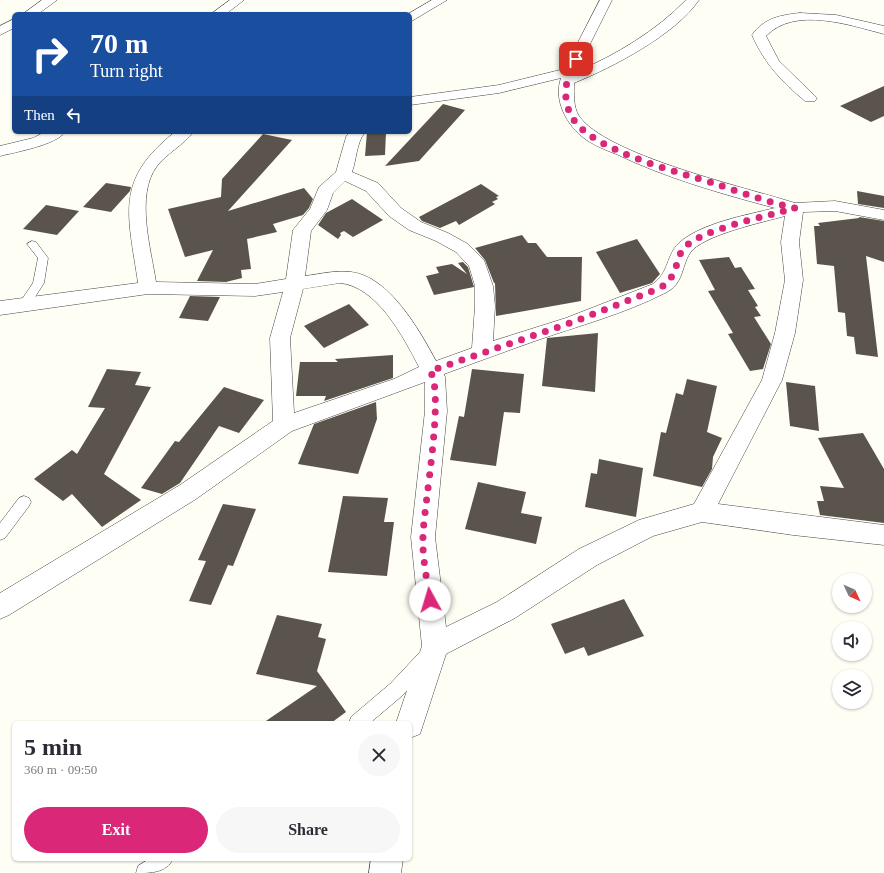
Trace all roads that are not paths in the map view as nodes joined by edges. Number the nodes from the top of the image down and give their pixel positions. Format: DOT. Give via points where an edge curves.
graph roads {
  1 [pos="51,0"];
  2 [pos="238,0"];
  3 [pos="441,0"];
  4 [pos="606,0"];
  5 [pos="693,0"];
  6 [pos="32,12"];
  7 [pos="220,12"];
  8 [pos="412,17"];
  9 [pos="12,24"];
  10 [pos="884,30"];
  11 [pos="0,32"];
  12 [pos="568,76"];
  13 [pos="810,98"];
  14 [pos="412,101"];
  15 [pos="21,134"];
  16 [pos="53,134"];
  17 [pos="183,134"];
  18 [pos="356,134"];
  19 [pos="0,146"];
  20 [pos="0,151"];
  21 [pos="343,174"];
  22 [pos="795,208"];
  23 [pos="884,215"];
  24 [pos="32,244"];
  25 [pos="295,284"];
  26 [pos="148,288"];
  27 [pos="24,305"];
  28 [pos="0,308"];
  29 [pos="482,353"];
  30 [pos="430,371"];
  31 [pos="284,425"];
  32 [pos="24,502"];
  33 [pos="702,512"];
  34 [pos="0,534"];
  35 [pos="884,535"];
  36 [pos="0,607"];
  37 [pos="435,646"];
  38 [pos="359,721"];
  39 [pos="411,721"];
  40 [pos="161,861"];
  41 [pos="386,861"];
  42 [pos="145,873"];
  43 [pos="384,873"];
  1 -- 6 [label="street"];
  2 -- 7 [label="street"];
  3 -- 8 [label="street"];
  4 -- 12 [label="street"];
  5 -- 12 [label="street" via="650,36 592,71"];
  9 -- 11 [label="street"];
  10 -- 13 [label="street" via="829,18 799,17 783,18 762,30 759,35 772,64"];
  12 -- 14 [label="street" via="499,89"];
  12 -- 22 [label="street" via="567,104 572,118 587,134 619,151 663,168"];
  15 -- 19 [label="street"];
  16 -- 20 [label="street" via="38,141"];
  17 -- 26 [label="street" via="164,149 144,174 137,206"];
  18 -- 21 [label="street" via="351,140"];
  21 -- 25 [label="street" via="325,191 318,210 302,230"];
  21 -- 29 [label="street" via="372,187 395,212 415,226 462,248 478,264 485,292"];
  22 -- 23 [label="street" via="835,206"];
  22 -- 29 [label="street" via="700,237 685,247 670,282 660,288 573,322"];
  22 -- 33 [label="street" via="790,242 794,280 785,333 772,380"];
  24 -- 27 [label="lane" via="43,258 38,283"];
  25 -- 26 [label="street" via="255,290"];
  25 -- 30 [label="street" via="340,277 365,283 407,326"];
  25 -- 31 [label="street" via="280,338"];
  26 -- 27 [label="street"];
  27 -- 28 [label="street"];
  29 -- 30 [label="street"];
  30 -- 31 [label="street" via="401,384"];
  30 -- 37 [label="street" via="435,377 436,411 423,537"];
  31 -- 36 [label="street" via="188,492"];
  32 -- 34 [label="lane"];
  33 -- 35 [label="street"];
  33 -- 37 [label="street" via="647,528 595,553 506,610"];
  37 -- 38 [label="lane" via="397,689"];
  37 -- 39 [label="street"];
  40 -- 42 [label="lane"];
  41 -- 43 [label="street"];
}
